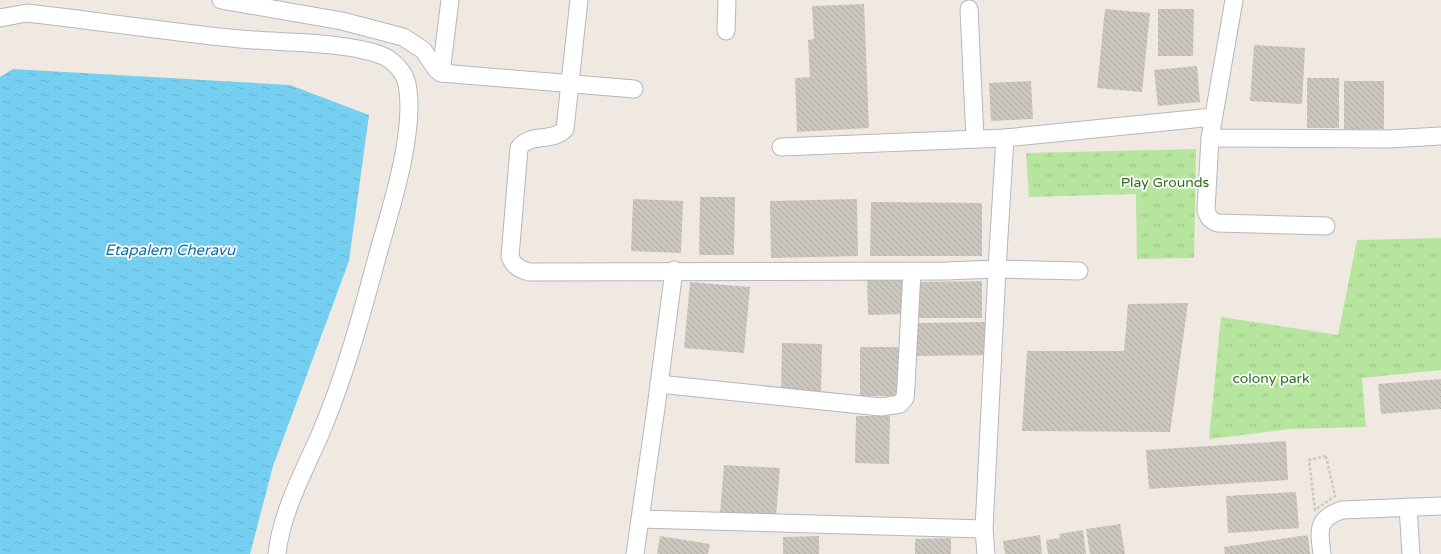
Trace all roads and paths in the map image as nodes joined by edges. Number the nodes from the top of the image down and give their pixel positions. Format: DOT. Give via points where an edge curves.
graph roads {
  1 [pos="450,0"];
  2 [pos="579,0"];
  3 [pos="727,0"];
  4 [pos="1234,0"];
  5 [pos="232,1"];
  6 [pos="969,9"];
  7 [pos="0,18"];
  8 [pos="726,31"];
  9 [pos="441,73"];
  10 [pos="571,84"];
  11 [pos="634,88"];
  12 [pos="1213,117"];
  13 [pos="1441,136"];
  14 [pos="1005,138"];
  15 [pos="1210,138"];
  16 [pos="975,139"];
  17 [pos="781,147"];
  18 [pos="1326,226"];
  19 [pos="997,269"];
  20 [pos="674,270"];
  21 [pos="912,271"];
  22 [pos="1079,271"];
  23 [pos="660,384"];
  24 [pos="1441,506"];
  25 [pos="1408,507"];
  26 [pos="1315,510"];
  27 [pos="640,519"];
  28 [pos="984,529"];
  29 [pos="277,554"];
  30 [pos="635,554"];
  31 [pos="986,554"];
  32 [pos="1322,554"];
  33 [pos="1411,554"];
  1 -- 9 [label="street"];
  2 -- 10 [label="street"];
  3 -- 8 [label="street"];
  4 -- 12 [label="street"];
  5 -- 9 [label="street" via="342,21 403,37 423,50"];
  6 -- 16 [label="street"];
  7 -- 29 [label="street" via="27,13 237,39 343,47 383,56 399,67 407,82 407,132 394,198 355,338 319,437 291,499"];
  9 -- 10 [label="street"];
  10 -- 11 [label="street"];
  10 -- 20 [label="street" via="566,129 554,137 529,139 519,148 510,257 513,264 520,270 529,272"];
  12 -- 14 [label="street"];
  12 -- 15 [label="street"];
  13 -- 15 [label="street" via="1388,139"];
  14 -- 16 [label="street"];
  14 -- 19 [label="street"];
  15 -- 18 [label="street" via="1206,210 1212,221"];
  16 -- 17 [label="street"];
  19 -- 21 [label="street"];
  19 -- 22 [label="street"];
  19 -- 28 [label="street"];
  20 -- 21 [label="street"];
  20 -- 23 [label="street"];
  21 -- 23 [label="street" via="905,398 900,404 880,407"];
  23 -- 27 [label="street"];
  24 -- 25 [label="street"];
  25 -- 32 [label="street" via="1342,510 1330,514 1324,520 1320,534"];
  25 -- 33 [label="street"];
  26 -- 26 [label="path" via="1308,460 1326,456 1335,496"];
  27 -- 28 [label="street"];
  27 -- 30 [label="street"];
  28 -- 31 [label="street"];
}
